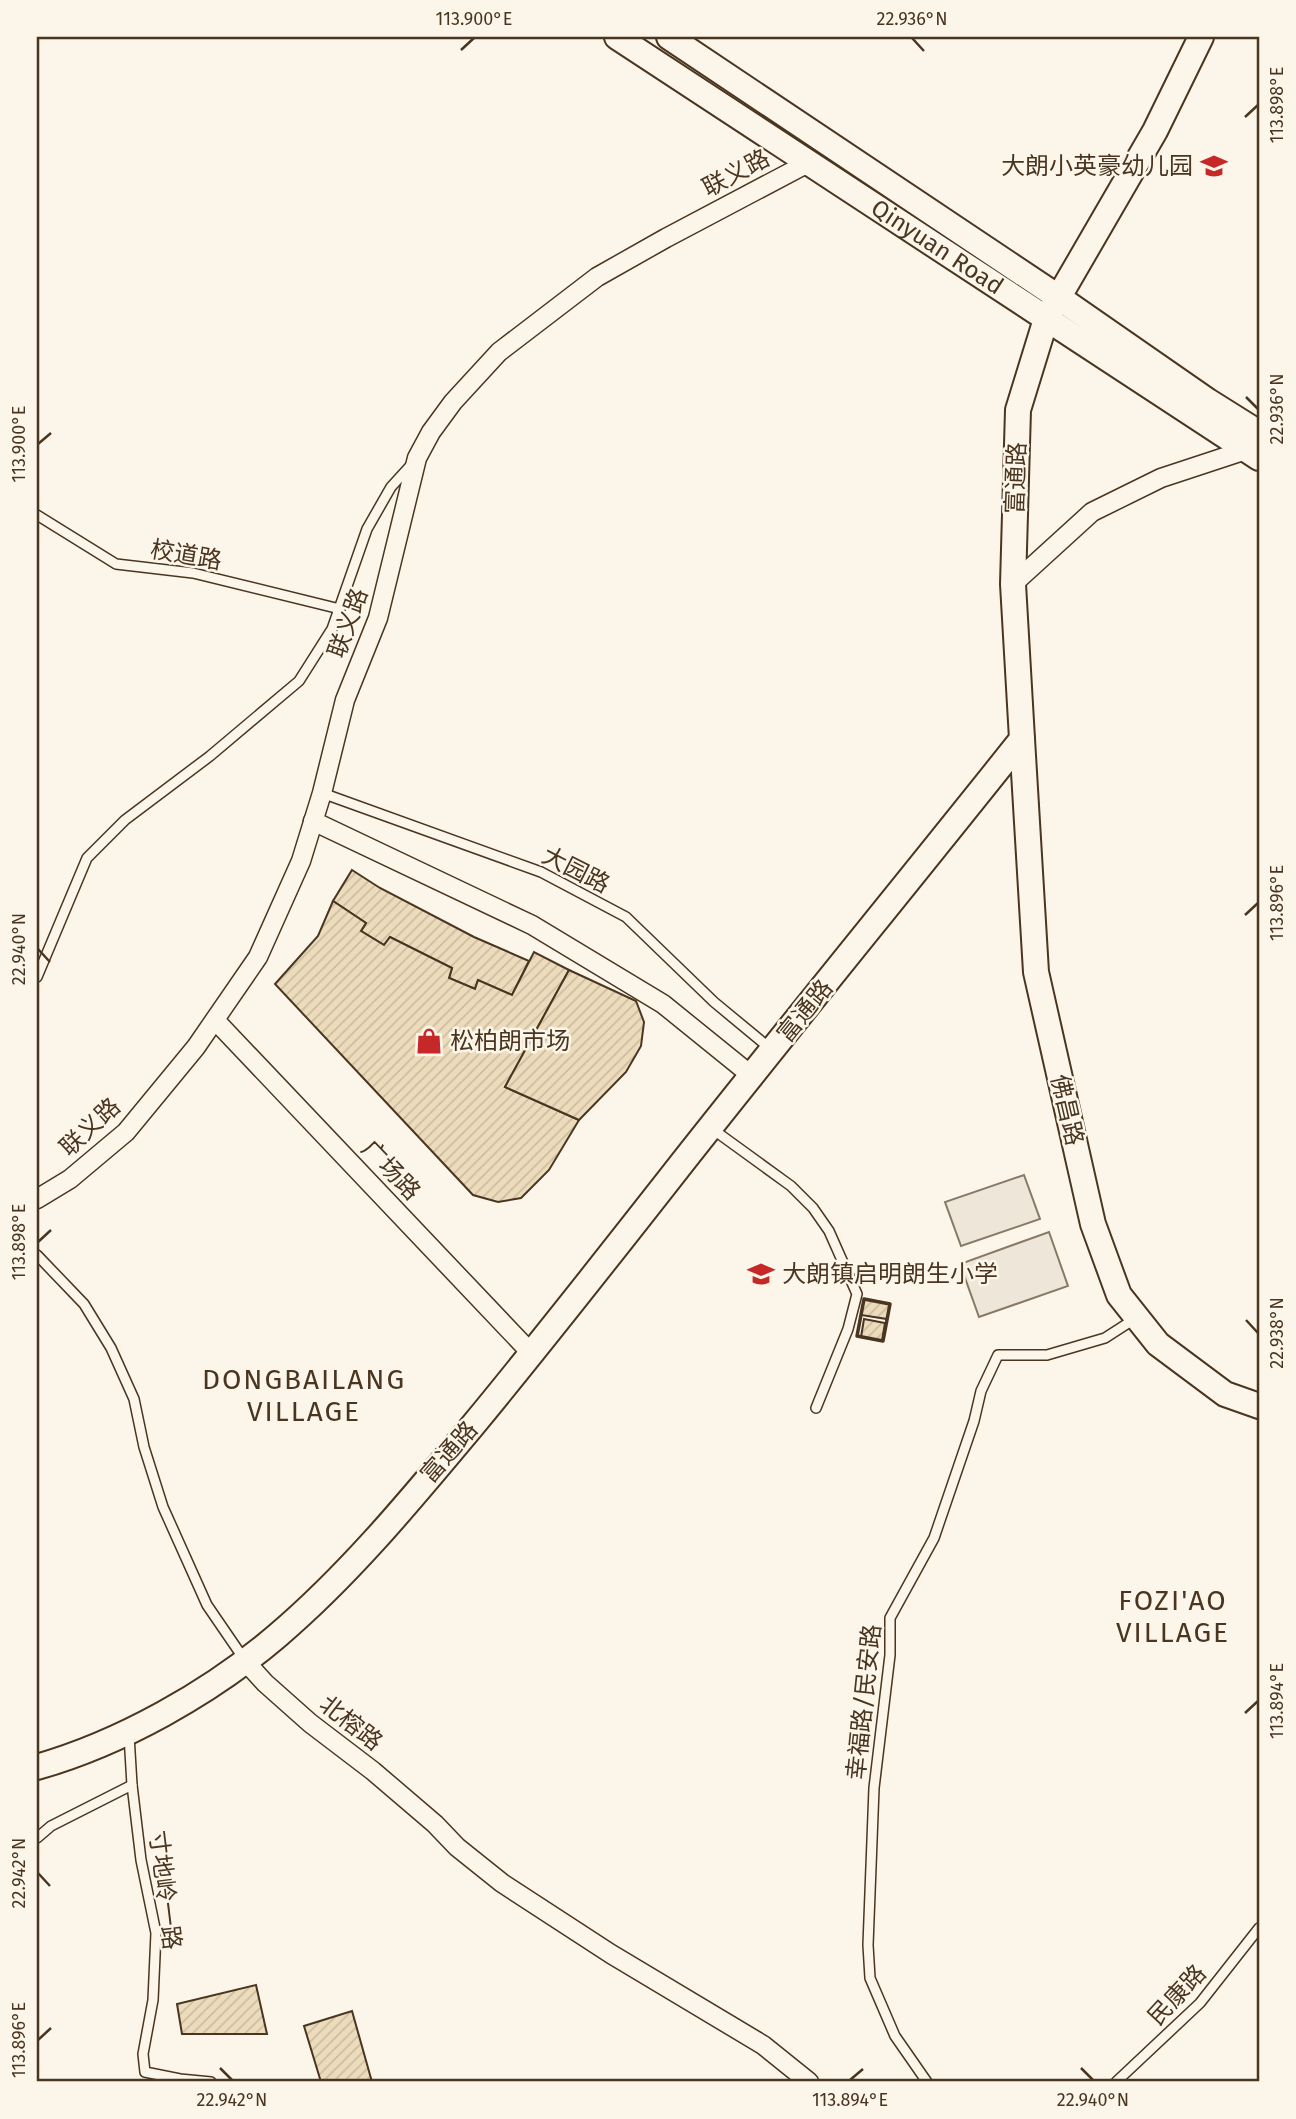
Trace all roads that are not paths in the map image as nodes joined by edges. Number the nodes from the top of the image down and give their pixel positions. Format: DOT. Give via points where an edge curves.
graph roads {
  1 [pos="617,37"];
  2 [pos="669,37"];
  3 [pos="1200,37"];
  4 [pos="808,163"];
  5 [pos="1058,297"];
  6 [pos="1046,319"];
  7 [pos="1255,447"];
  8 [pos="417,458"];
  9 [pos="37,516"];
  10 [pos="1013,583"];
  11 [pos="340,609"];
  12 [pos="1022,740"];
  13 [pos="322,793"];
  14 [pos="313,821"];
  15 [pos="37,977"];
  16 [pos="215,1020"];
  17 [pos="773,1050"];
  18 [pos="752,1076"];
  19 [pos="710,1128"];
  20 [pos="37,1199"];
  21 [pos="37,1255"];
  22 [pos="1137,1318"];
  23 [pos="532,1354"];
  24 [pos="1259,1406"];
  25 [pos="816,1408"];
  26 [pos="245,1661"];
  27 [pos="128,1730"];
  28 [pos="37,1767"];
  29 [pos="132,1785"];
  30 [pos="37,1838"];
  31 [pos="1259,1928"];
  32 [pos="211,2082"];
  33 [pos="809,2082"];
  34 [pos="927,2082"];
  35 [pos="1116,2082"];
  1 -- 4 [label="street, Qinyuan Road"];
  2 -- 5 [label="street, Qinyuan Road"];
  3 -- 5 [label="street, 富通路" via="1155,131"];
  4 -- 6 [label="street, Qinyuan Road"];
  4 -- 8 [label="street, 联义路" via="597,277 499,352 453,402"];
  5 -- 6 [label="street, 富通路"];
  5 -- 7 [label="street, Qinyuan Road" via="1208,401"];
  6 -- 7 [label="street, Qinyuan Road"];
  6 -- 10 [label="street, 富通路" via="1018,410"];
  7 -- 10 [label="street" via="1161,478 1092,512"];
  8 -- 11 [label="lane" via="391,486 367,529"];
  8 -- 13 [label="street, 联义路" via="378,618 345,700"];
  9 -- 11 [label="lane, 校道路" via="116,564 193,573"];
  10 -- 12 [label="street, 富通路"];
  11 -- 15 [label="lane" via="299,681 125,820 87,858"];
  12 -- 17 [label="street, 富通路"];
  12 -- 22 [label="street, 佛昌路" via="1036,972 1093,1224 1119,1295"];
  13 -- 14 [label="street, 联义路"];
  13 -- 17 [label="lane, 大园路" via="541,872 626,917 714,1002"];
  14 -- 16 [label="street, 联义路" via="301,861 258,957"];
  14 -- 18 [label="street" via="532,925 663,1004"];
  16 -- 20 [label="street, 联义路" via="126,1132 70,1179"];
  16 -- 23 [label="street, 广场路"];
  17 -- 18 [label="street, 富通路"];
  18 -- 19 [label="street, 富通路"];
  19 -- 23 [label="street, 富通路"];
  19 -- 25 [label="lane" via="791,1186 813,1208 857,1294"];
  21 -- 26 [label="lane, 北榕路" via="84,1304 111,1348 134,1399 163,1507 206,1605"];
  22 -- 24 [label="street, 佛昌路" via="1158,1344 1226,1394"];
  22 -- 34 [label="lane, 幸福路/民安路" via="1104,1338 1047,1356 998,1355 981,1391 934,1538 890,1618 874,1788 870,1978 895,2036"];
  23 -- 26 [label="street, 富通路" via="334,1582"];
  26 -- 27 [label="street, 富通路" via="170,1710"];
  26 -- 33 [label="street, 北榕路" via="310,1723 502,1883 763,2045"];
  27 -- 28 [label="street, 富通路" via="75,1756"];
  27 -- 29 [label="lane, 寸地岭一路"];
  29 -- 30 [label="lane" via="51,1826"];
  29 -- 32 [label="lane, 寸地岭一路" via="156,1933 145,2072"];
  31 -- 35 [label="lane, 民康路" via="1200,2003"];
}
